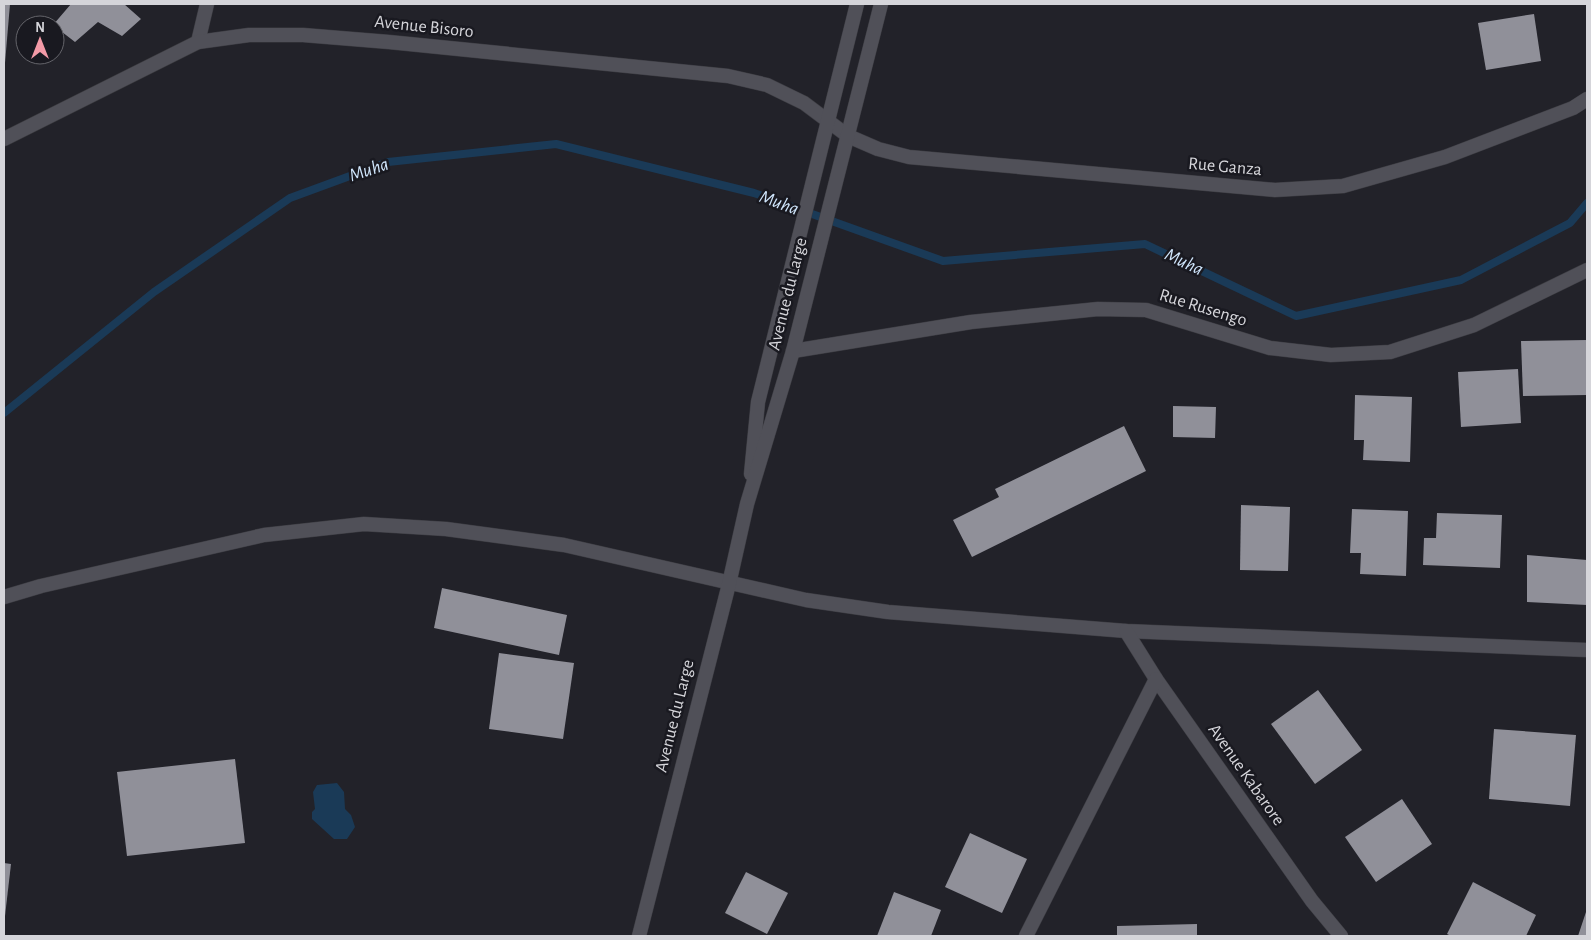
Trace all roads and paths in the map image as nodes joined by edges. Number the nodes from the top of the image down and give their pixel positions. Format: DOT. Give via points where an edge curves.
graph roads {
  1 [pos="207,4"];
  2 [pos="857,4"];
  3 [pos="881,4"];
  4 [pos="198,42"];
  5 [pos="1587,99"];
  6 [pos="828,119"];
  7 [pos="848,136"];
  8 [pos="4,140"];
  9 [pos="1587,270"];
  10 [pos="793,351"];
  11 [pos="747,504"];
  12 [pos="729,584"];
  13 [pos="4,598"];
  14 [pos="1126,631"];
  15 [pos="1587,650"];
  16 [pos="1156,679"];
  17 [pos="639,936"];
  18 [pos="1026,936"];
  19 [pos="1341,936"];
  1 -- 4 [label="street"];
  2 -- 6 [label="street, Avenue du Large"];
  3 -- 7 [label="street, Avenue du Large"];
  4 -- 6 [label="street, Avenue Bisoro" via="249,35 303,35 728,76 767,86 804,103"];
  4 -- 8 [label="street, Avenue Bisoro"];
  5 -- 7 [label="street, Rue Ganza" via="1573,108 1436,160 1343,186 1275,190 909,157 878,149"];
  6 -- 7 [label="street, Avenue Bisoro"];
  6 -- 11 [label="street, Avenue du Large" via="758,402"];
  7 -- 10 [label="street, Avenue du Large"];
  9 -- 10 [label="street, Rue Rusengo" via="1474,325 1390,352 1332,355 1270,348 1146,310 1098,309 971,322"];
  10 -- 11 [label="street, Avenue du Large"];
  11 -- 12 [label="street, Avenue du Large"];
  12 -- 13 [label="street" via="564,545 446,529 364,524 264,535 41,586"];
  12 -- 14 [label="street" via="888,612"];
  12 -- 17 [label="street, Avenue du Large"];
  14 -- 15 [label="street"];
  14 -- 16 [label="street, Avenue Kabarore"];
  16 -- 18 [label="street"];
  16 -- 19 [label="street, Avenue Kabarore" via="1312,901"];
}
